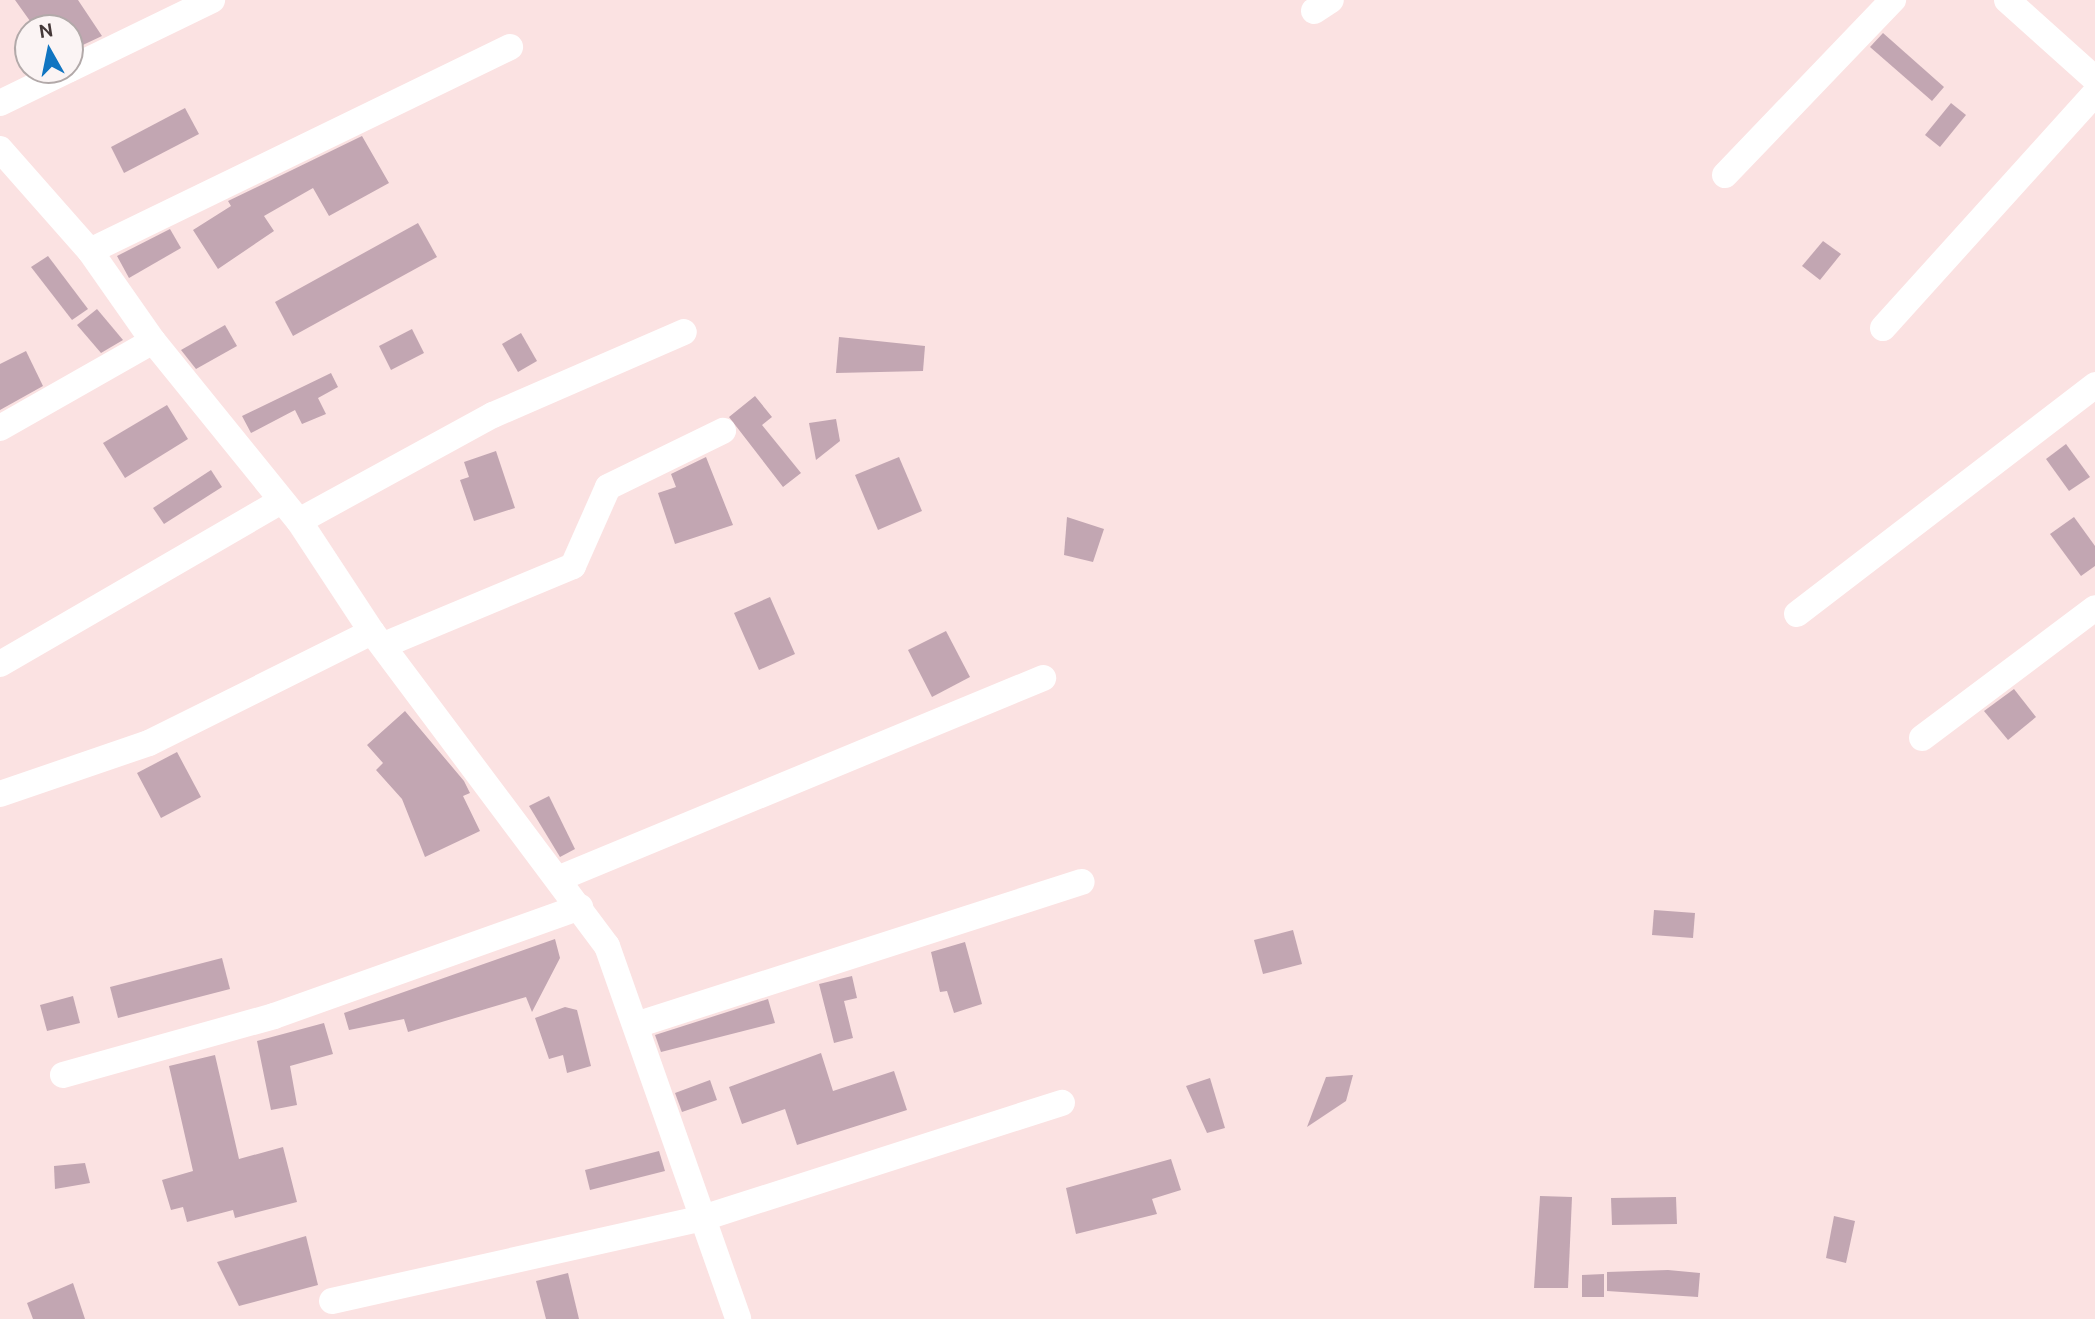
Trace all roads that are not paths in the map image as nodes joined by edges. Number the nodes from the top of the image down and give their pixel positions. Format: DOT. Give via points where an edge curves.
graph roads {
  1 [pos="212,0"];
  2 [pos="1893,0"];
  3 [pos="2007,0"];
  4 [pos="510,47"];
  5 [pos="84,63"];
  6 [pos="2089,63"];
  7 [pos="40,84"];
  8 [pos="2095,93"];
  9 [pos="0,103"];
  10 [pos="0,149"];
  11 [pos="1724,175"];
  12 [pos="90,251"];
  13 [pos="1883,328"];
  14 [pos="684,332"];
  15 [pos="153,341"];
  16 [pos="2095,385"];
  17 [pos="0,428"];
  18 [pos="723,431"];
  19 [pos="290,511"];
  20 [pos="2095,608"];
  21 [pos="1797,614"];
  22 [pos="378,638"];
  23 [pos="0,664"];
  24 [pos="1043,678"];
  25 [pos="1922,738"];
  26 [pos="0,794"];
  27 [pos="560,878"];
  28 [pos="1082,882"];
  29 [pos="580,907"];
  30 [pos="636,1025"];
  31 [pos="63,1075"];
  32 [pos="1062,1103"];
  33 [pos="703,1219"];
  34 [pos="332,1301"];
  35 [pos="738,1319"];
  1 -- 5 [label="street"];
  2 -- 11 [label="street"];
  3 -- 6 [label="street"];
  4 -- 12 [label="street"];
  7 -- 9 [label="street"];
  8 -- 13 [label="street"];
  10 -- 12 [label="street"];
  12 -- 15 [label="street"];
  14 -- 19 [label="street"];
  15 -- 17 [label="street"];
  15 -- 19 [label="street"];
  16 -- 21 [label="street"];
  18 -- 22 [label="street" via="608,487 573,566"];
  19 -- 22 [label="street"];
  19 -- 23 [label="street"];
  20 -- 25 [label="street"];
  22 -- 26 [label="street" via="149,743"];
  22 -- 27 [label="street"];
  24 -- 27 [label="street"];
  27 -- 29 [label="street"];
  28 -- 30 [label="street"];
  29 -- 30 [label="street" via="607,946"];
  29 -- 31 [label="street" via="274,1016"];
  30 -- 33 [label="street"];
  32 -- 33 [label="street"];
  33 -- 34 [label="street"];
  33 -- 35 [label="street"];
}
